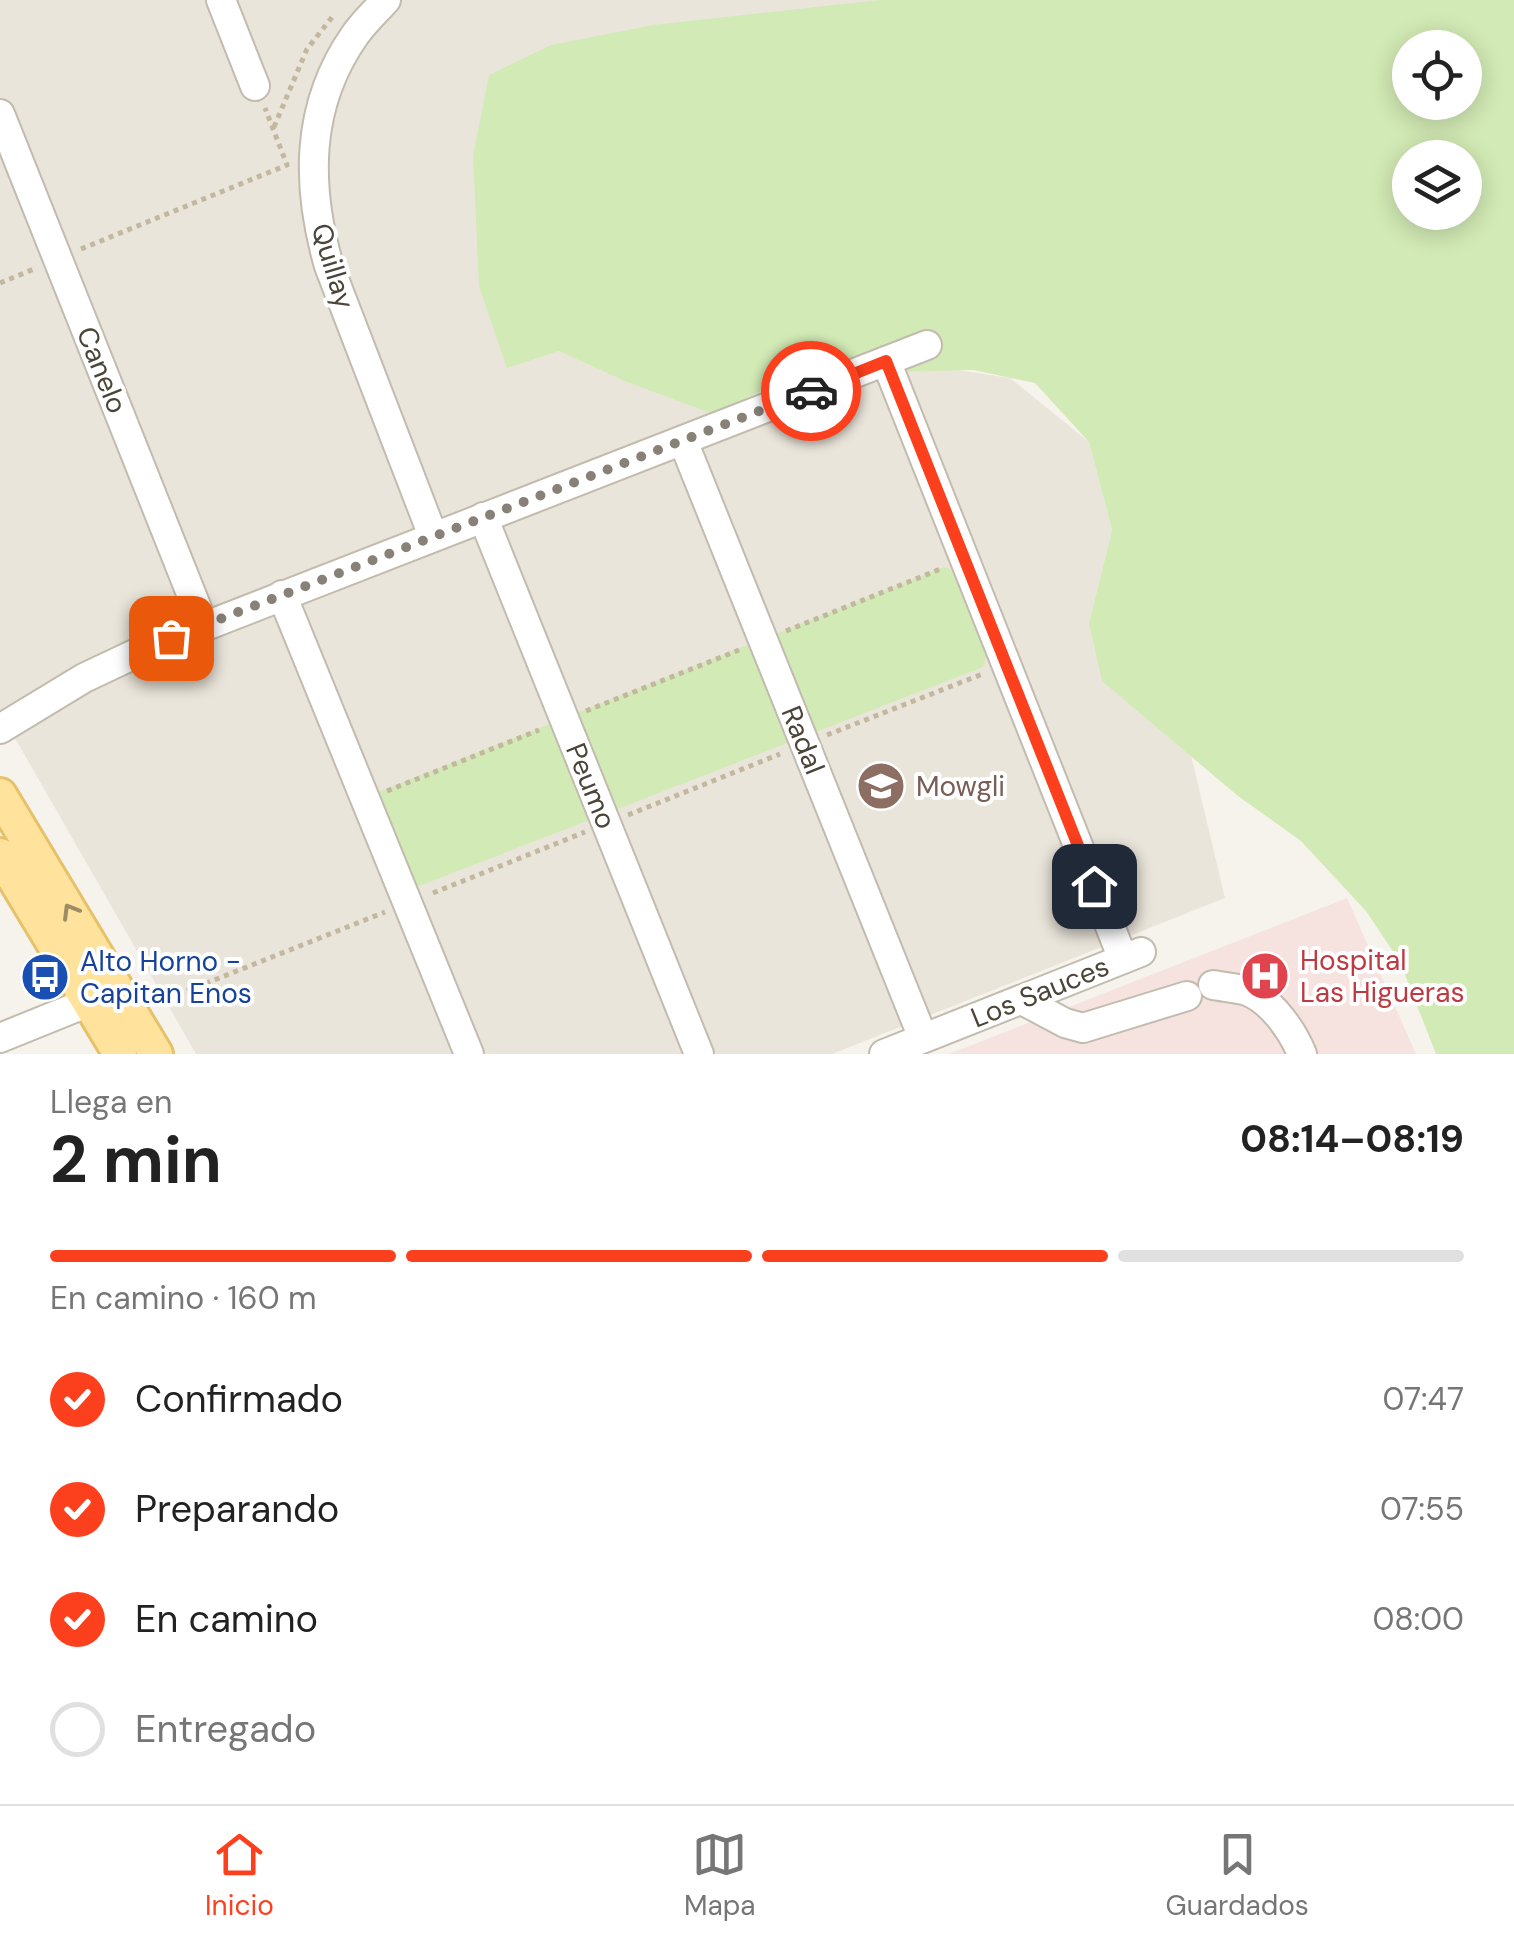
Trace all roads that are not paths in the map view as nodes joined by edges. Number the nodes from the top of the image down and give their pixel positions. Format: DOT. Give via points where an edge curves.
graph roads {
  1 [pos="221,0"];
  2 [pos="386,0"];
  3 [pos="255,86"];
  4 [pos="0,114"];
  5 [pos="927,345"];
  6 [pos="886,361"];
  7 [pos="684,441"];
  8 [pos="483,517"];
  9 [pos="433,536"];
  10 [pos="282,595"];
  11 [pos="204,626"];
  12 [pos="0,728"];
  13 [pos="0,795"];
  14 [pos="0,855"];
  15 [pos="1213,986"];
  16 [pos="1186,996"];
  17 [pos="1022,1000"];
  18 [pos="88,1002"];
  19 [pos="0,1038"];
  20 [pos="923,1038"];
  21 [pos="108,1050"];
  22 [pos="156,1054"];
  23 [pos="469,1054"];
  24 [pos="698,1054"];
  25 [pos="884,1054"];
  26 [pos="1302,1054"];
  1 -- 3 [label="street"];
  2 -- 9 [label="street, Quillay" via="356,32 330,84 312,155 314,198 329,266"];
  4 -- 11 [label="street, Canelo"];
  5 -- 6 [label="street"];
  6 -- 7 [label="street"];
  6 -- 17 [label="street, Los Sauces" via="1006,665 1132,956"];
  7 -- 8 [label="street"];
  7 -- 20 [label="street, Radal"];
  8 -- 9 [label="street"];
  8 -- 24 [label="street, Peumo"];
  9 -- 10 [label="street"];
  10 -- 11 [label="street"];
  10 -- 23 [label="street"];
  11 -- 12 [label="street" via="84,678"];
  22 -- 13 [label="main road, one-way"];
  14 -- 18 [label="main road"];
  15 -- 26 [label="street" via="1268,1003"];
  16 -- 17 [label="street" via="1083,1028"];
  17 -- 20 [label="street, Los Sauces"];
  18 -- 19 [label="street"];
  18 -- 21 [label="main road"];
  20 -- 25 [label="street, Los Sauces"];
}
